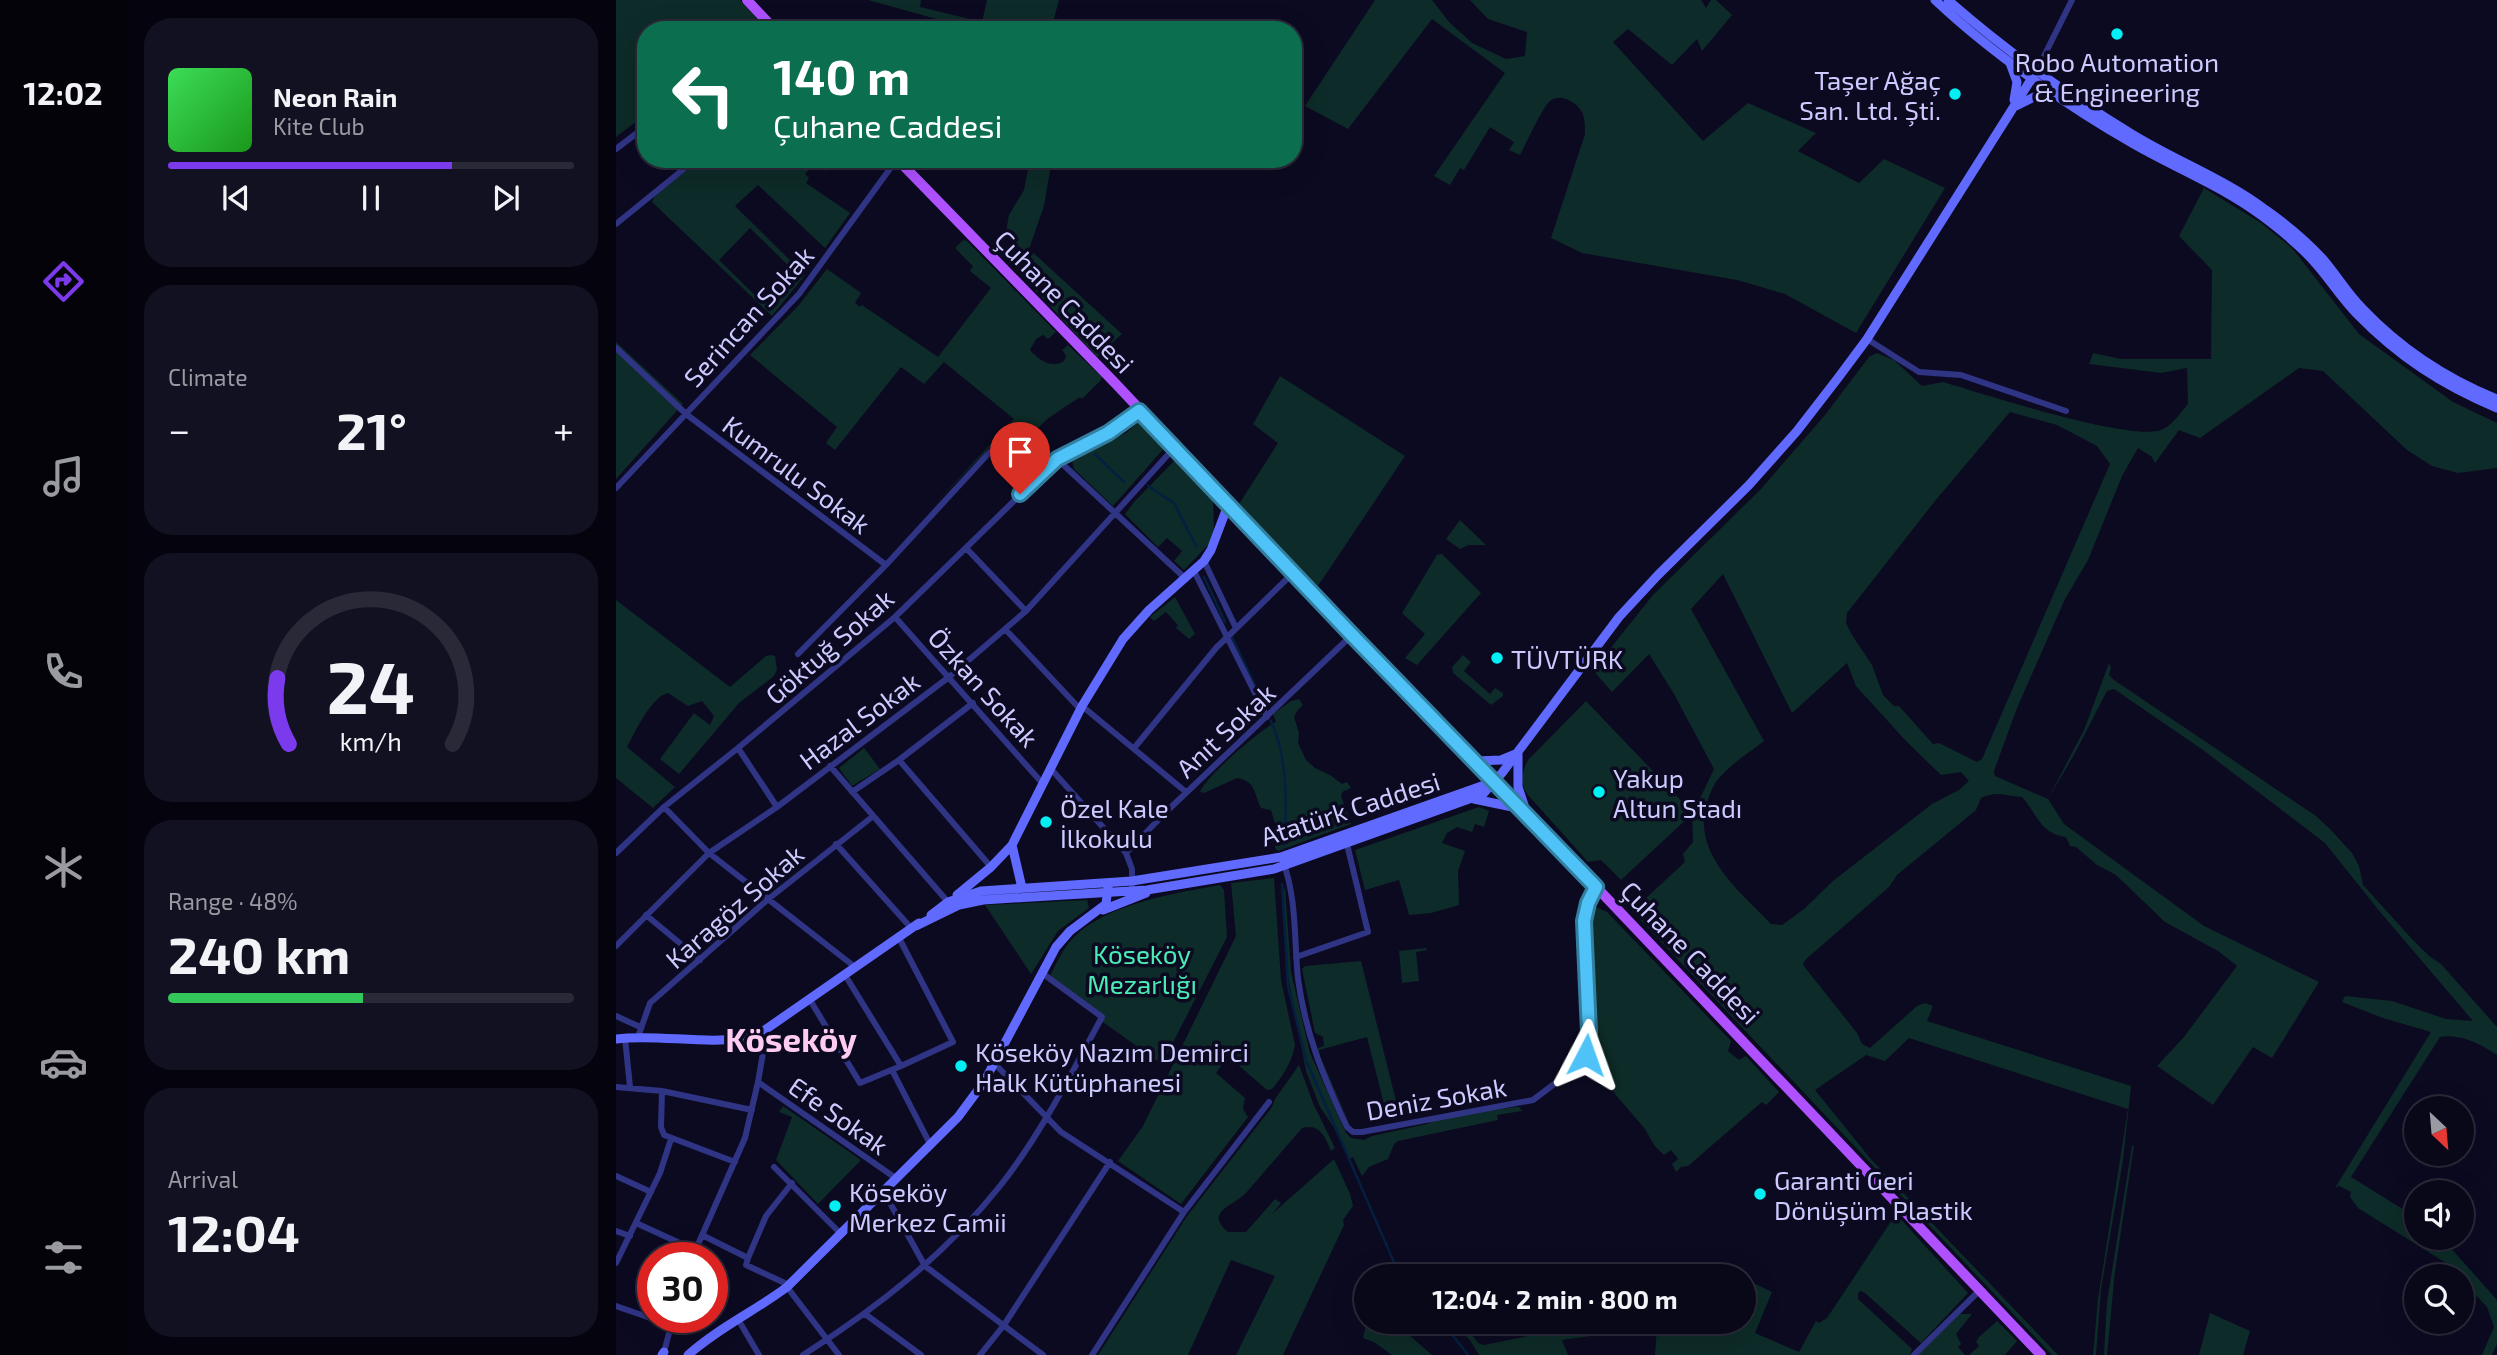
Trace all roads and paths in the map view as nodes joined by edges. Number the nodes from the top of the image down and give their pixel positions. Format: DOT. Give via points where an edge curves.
graph roads {
  1 [pos="747,0"];
  2 [pos="1936,0"];
  3 [pos="1948,0"];
  4 [pos="2073,0"];
  5 [pos="764,21"];
  6 [pos="2007,59"];
  7 [pos="2035,74"];
  8 [pos="2053,92"];
  9 [pos="2012,108"];
  10 [pos="637,132"];
  11 [pos="616,149"];
  12 [pos="685,168"];
  13 [pos="890,168"];
  14 [pos="906,168"];
  15 [pos="616,224"];
  16 [pos="1867,339"];
  17 [pos="616,348"];
  18 [pos="2497,399"];
  19 [pos="2497,408"];
  20 [pos="1139,411"];
  21 [pos="2066,411"];
  22 [pos="686,414"];
  23 [pos="1174,448"];
  24 [pos="1057,459"];
  25 [pos="616,488"];
  26 [pos="1228,505"];
  27 [pos="1116,514"];
  28 [pos="966,548"];
  29 [pos="1204,561"];
  30 [pos="886,565"];
  31 [pos="1195,571"];
  32 [pos="1293,573"];
  33 [pos="1186,579"];
  34 [pos="1026,611"];
  35 [pos="895,617"];
  36 [pos="1236,628"];
  37 [pos="1005,629"];
  38 [pos="1352,635"];
  39 [pos="1227,637"];
  40 [pos="798,654"];
  41 [pos="949,677"];
  42 [pos="973,703"];
  43 [pos="1081,707"];
  44 [pos="1267,717"];
  45 [pos="1135,747"];
  46 [pos="738,748"];
  47 [pos="1518,753"];
  48 [pos="899,760"];
  49 [pos="1476,761"];
  50 [pos="830,766"];
  51 [pos="1051,769"];
  52 [pos="1495,781"];
  53 [pos="1043,784"];
  54 [pos="852,792"];
  55 [pos="1186,792"];
  56 [pos="1473,799"];
  57 [pos="664,807"];
  58 [pos="777,807"];
  59 [pos="1525,811"];
  60 [pos="872,817"];
  61 [pos="1346,839"];
  62 [pos="836,844"];
  63 [pos="1012,845"];
  64 [pos="616,853"];
  65 [pos="709,853"];
  66 [pos="1126,853"];
  67 [pos="1283,862"];
  68 [pos="991,867"];
  69 [pos="1132,886"];
  70 [pos="1596,887"];
  71 [pos="1022,888"];
  72 [pos="1108,888"];
  73 [pos="1160,888"];
  74 [pos="767,900"];
  75 [pos="948,902"];
  76 [pos="943,914"];
  77 [pos="1092,914"];
  78 [pos="646,915"];
  79 [pos="914,927"];
  80 [pos="899,938"];
  81 [pos="616,946"];
  82 [pos="1296,957"];
  83 [pos="701,960"];
  84 [pos="855,967"];
  85 [pos="1042,973"];
  86 [pos="845,975"];
  87 [pos="810,1000"];
  88 [pos="616,1016"];
  89 [pos="767,1030"];
  90 [pos="639,1032"];
  91 [pos="620,1038"];
  92 [pos="995,1063"];
  93 [pos="901,1066"];
  94 [pos="892,1070"];
  95 [pos="758,1082"];
  96 [pos="616,1087"];
  97 [pos="630,1087"];
  98 [pos="662,1091"];
  99 [pos="1269,1102"];
  100 [pos="752,1110"];
  101 [pos="1046,1118"];
  102 [pos="671,1139"];
  103 [pos="931,1147"];
  104 [pos="735,1162"];
  105 [pos="1110,1162"];
  106 [pos="774,1167"];
  107 [pos="616,1176"];
  108 [pos="898,1179"];
  109 [pos="792,1183"];
  110 [pos="651,1192"];
  111 [pos="884,1192"];
  112 [pos="1184,1212"];
  113 [pos="636,1223"];
  114 [pos="616,1231"];
  115 [pos="841,1234"];
  116 [pos="702,1235"];
  117 [pos="630,1236"];
  118 [pos="678,1242"];
  119 [pos="699,1242"];
  120 [pos="748,1258"];
  121 [pos="616,1263"];
  122 [pos="925,1266"];
  123 [pos="788,1286"];
  124 [pos="1980,1290"];
  125 [pos="616,1306"];
  126 [pos="637,1312"];
  127 [pos="865,1314"];
  128 [pos="739,1321"];
  129 [pos="1004,1325"];
  130 [pos="669,1333"];
  131 [pos="828,1339"];
  132 [pos="664,1354"];
  133 [pos="688,1355"];
  134 [pos="760,1355"];
  135 [pos="803,1355"];
  136 [pos="839,1355"];
  137 [pos="921,1355"];
  138 [pos="980,1355"];
  139 [pos="1043,1355"];
  140 [pos="1092,1355"];
  141 [pos="1914,1355"];
  142 [pos="2041,1355"];
  1 -- 5 [label="main road"];
  2 -- 6 [label="main road"];
  3 -- 7 [label="main road"];
  4 -- 7 [label="street"];
  6 -- 7 [label="main road"];
  6 -- 9 [label="main road" via="2017,82"];
  7 -- 8 [label="main road"];
  7 -- 9 [label="main road"];
  7 -- 18 [label="main road" via="2263,207 2297,233 2397,341 2463,385"];
  8 -- 9 [label="main road"];
  8 -- 19 [label="main road" via="2130,142 2258,214 2291,239 2392,347 2459,392"];
  9 -- 16 [label="main road"];
  10 -- 11 [label="street"];
  12 -- 15 [label="street"];
  13 -- 22 [label="street, Serincan Sokak" via="799,294"];
  14 -- 20 [label="main road, Çuhane Caddesi"];
  16 -- 21 [label="street" via="1919,372 1961,374"];
  16 -- 47 [label="main road" via="1749,485 1619,617"];
  17 -- 22 [label="street, Kumrulu Sokak"];
  20 -- 23 [label="main road, Çuhane Caddesi"];
  20 -- 24 [label="street, Göktuğ Sokak"];
  22 -- 25 [label="street, Serincan Sokak"];
  22 -- 30 [label="street, Kumrulu Sokak"];
  23 -- 26 [label="main road, Çuhane Caddesi"];
  23 -- 27 [label="street, Hazal Sokak"];
  24 -- 27 [label="street"];
  24 -- 28 [label="street, Göktuğ Sokak"];
  24 -- 30 [label="street" via="1016,444 994,449"];
  26 -- 29 [label="main road"];
  26 -- 32 [label="main road, Çuhane Caddesi"];
  27 -- 33 [label="street"];
  27 -- 34 [label="street, Hazal Sokak"];
  28 -- 34 [label="street"];
  28 -- 35 [label="street, Göktuğ Sokak"];
  29 -- 31 [label="main road"];
  29 -- 36 [label="street"];
  30 -- 40 [label="street"];
  31 -- 33 [label="main road"];
  31 -- 39 [label="street"];
  32 -- 36 [label="street"];
  32 -- 38 [label="main road, Çuhane Caddesi"];
  33 -- 43 [label="main road" via="1131,629"];
  34 -- 37 [label="street, Hazal Sokak"];
  35 -- 41 [label="street, Özkan Sokak"];
  35 -- 46 [label="street, Göktuğ Sokak"];
  36 -- 39 [label="street"];
  37 -- 41 [label="street, Hazal Sokak"];
  37 -- 43 [label="street"];
  38 -- 44 [label="street, Anıt Sokak"];
  38 -- 49 [label="main road, Çuhane Caddesi"];
  39 -- 44 [label="street"];
  39 -- 45 [label="street"];
  41 -- 42 [label="street, Özkan Sokak"];
  41 -- 50 [label="street, Hazal Sokak"];
  42 -- 48 [label="street"];
  42 -- 53 [label="street, Özkan Sokak"];
  43 -- 45 [label="street"];
  43 -- 51 [label="main road"];
  44 -- 55 [label="street, Anıt Sokak"];
  45 -- 55 [label="street"];
  46 -- 57 [label="street, Göktuğ Sokak"];
  46 -- 58 [label="street"];
  47 -- 49 [label="main road"];
  47 -- 52 [label="main road"];
  47 -- 59 [label="main road" via="1518,787"];
  48 -- 54 [label="street"];
  48 -- 68 [label="street"];
  49 -- 52 [label="main road, Çuhane Caddesi"];
  50 -- 54 [label="street"];
  50 -- 58 [label="street, Hazal Sokak"];
  51 -- 53 [label="main road"];
  51 -- 66 [label="street"];
  52 -- 56 [label="main road, Atatürk Caddesi"];
  52 -- 59 [label="main road, Çuhane Caddesi"];
  52 -- 61 [label="main road, Atatürk Caddesi"];
  53 -- 63 [label="main road"];
  54 -- 60 [label="street"];
  55 -- 66 [label="street, Anıt Sokak"];
  56 -- 59 [label="main road"];
  56 -- 61 [label="main road, Atatürk Caddesi"];
  57 -- 64 [label="street, Göktuğ Sokak"];
  57 -- 65 [label="street"];
  58 -- 65 [label="street, Hazal Sokak"];
  59 -- 70 [label="main road, Çuhane Caddesi"];
  60 -- 62 [label="street, Karagöz Sokak"];
  60 -- 75 [label="street"];
  61 -- 67 [label="main road, Atatürk Caddesi"];
  61 -- 82 [label="street" via="1368,932"];
  62 -- 74 [label="street, Karagöz Sokak"];
  62 -- 79 [label="street"];
  63 -- 68 [label="main road"];
  63 -- 71 [label="main road"];
  65 -- 74 [label="street"];
  65 -- 78 [label="street, Hazal Sokak"];
  66 -- 69 [label="street"];
  67 -- 69 [label="main road, Atatürk Caddesi"];
  67 -- 73 [label="main road, Atatürk Caddesi"];
  67 -- 82 [label="street, Deniz Sokak" via="1290,884"];
  68 -- 75 [label="main road"];
  69 -- 72 [label="main road, Atatürk Caddesi"];
  69 -- 73 [label="main road, Atatürk Caddesi"];
  70 -- 82 [label="street, Deniz Sokak" via="1584,929 1586,1055 1583,1063 1533,1100 1353,1132 1316,1060"];
  70 -- 124 [label="main road, Çuhane Caddesi"];
  71 -- 72 [label="main road, Atatürk Caddesi"];
  71 -- 75 [label="main road, Atatürk Caddesi" via="981,891"];
  72 -- 76 [label="main road, Atatürk Caddesi" via="983,900"];
  72 -- 77 [label="main road" via="1106,904"];
  73 -- 77 [label="main road"];
  74 -- 83 [label="street, Karagöz Sokak"];
  74 -- 84 [label="street"];
  75 -- 76 [label="street"];
  75 -- 79 [label="main road, Atatürk Caddesi"];
  76 -- 79 [label="main road, Atatürk Caddesi"];
  77 -- 85 [label="main road" via="1062,939"];
  78 -- 81 [label="street, Hazal Sokak"];
  78 -- 83 [label="street"];
  79 -- 80 [label="main road, Atatürk Caddesi"];
  80 -- 84 [label="main road, Atatürk Caddesi"];
  80 -- 93 [label="street" via="953,1042"];
  83 -- 90 [label="street, Karagöz Sokak" via="650,1003"];
  84 -- 86 [label="main road, Atatürk Caddesi"];
  85 -- 92 [label="main road"];
  85 -- 101 [label="street" via="1102,1017"];
  86 -- 87 [label="main road, Atatürk Caddesi"];
  86 -- 93 [label="street"];
  87 -- 89 [label="main road, Atatürk Caddesi"];
  87 -- 94 [label="street" via="860,1083"];
  88 -- 90 [label="street"];
  89 -- 90 [label="main road" via="737,1038"];
  89 -- 95 [label="street"];
  90 -- 91 [label="main road"];
  91 -- 97 [label="street"];
  92 -- 101 [label="street"];
  92 -- 103 [label="main road" via="968,1105"];
  93 -- 94 [label="street"];
  94 -- 103 [label="street"];
  95 -- 100 [label="street"];
  95 -- 108 [label="street, Efe Sokak"];
  96 -- 97 [label="street"];
  97 -- 98 [label="street"];
  98 -- 100 [label="street"];
  98 -- 102 [label="street" via="661,1127"];
  99 -- 112 [label="street"];
  100 -- 104 [label="street"];
  101 -- 105 [label="street"];
  101 -- 122 [label="street" via="1000,1186"];
  102 -- 104 [label="street"];
  102 -- 110 [label="street"];
  103 -- 108 [label="main road"];
  104 -- 116 [label="street"];
  105 -- 112 [label="street"];
  105 -- 129 [label="street"];
  106 -- 109 [label="street"];
  107 -- 110 [label="street"];
  108 -- 111 [label="main road"];
  109 -- 115 [label="street"];
  109 -- 120 [label="street" via="763,1222"];
  110 -- 113 [label="street"];
  111 -- 115 [label="main road"];
  111 -- 122 [label="street"];
  112 -- 140 [label="street"];
  113 -- 117 [label="street"];
  113 -- 118 [label="street"];
  114 -- 117 [label="street"];
  115 -- 123 [label="main road"];
  116 -- 119 [label="street"];
  116 -- 120 [label="street"];
  117 -- 121 [label="street"];
  120 -- 123 [label="street" via="746,1265"];
  122 -- 127 [label="street"];
  122 -- 129 [label="street"];
  123 -- 128 [label="main road"];
  123 -- 131 [label="street"];
  124 -- 141 [label="street"];
  124 -- 142 [label="main road, Çuhane Caddesi"];
  125 -- 126 [label="street"];
  127 -- 131 [label="street"];
  127 -- 137 [label="street"];
  128 -- 133 [label="main road"];
  128 -- 134 [label="street"];
  129 -- 138 [label="street"];
  129 -- 139 [label="street"];
  130 -- 132 [label="street"];
  131 -- 135 [label="street"];
  131 -- 136 [label="street"];
}
